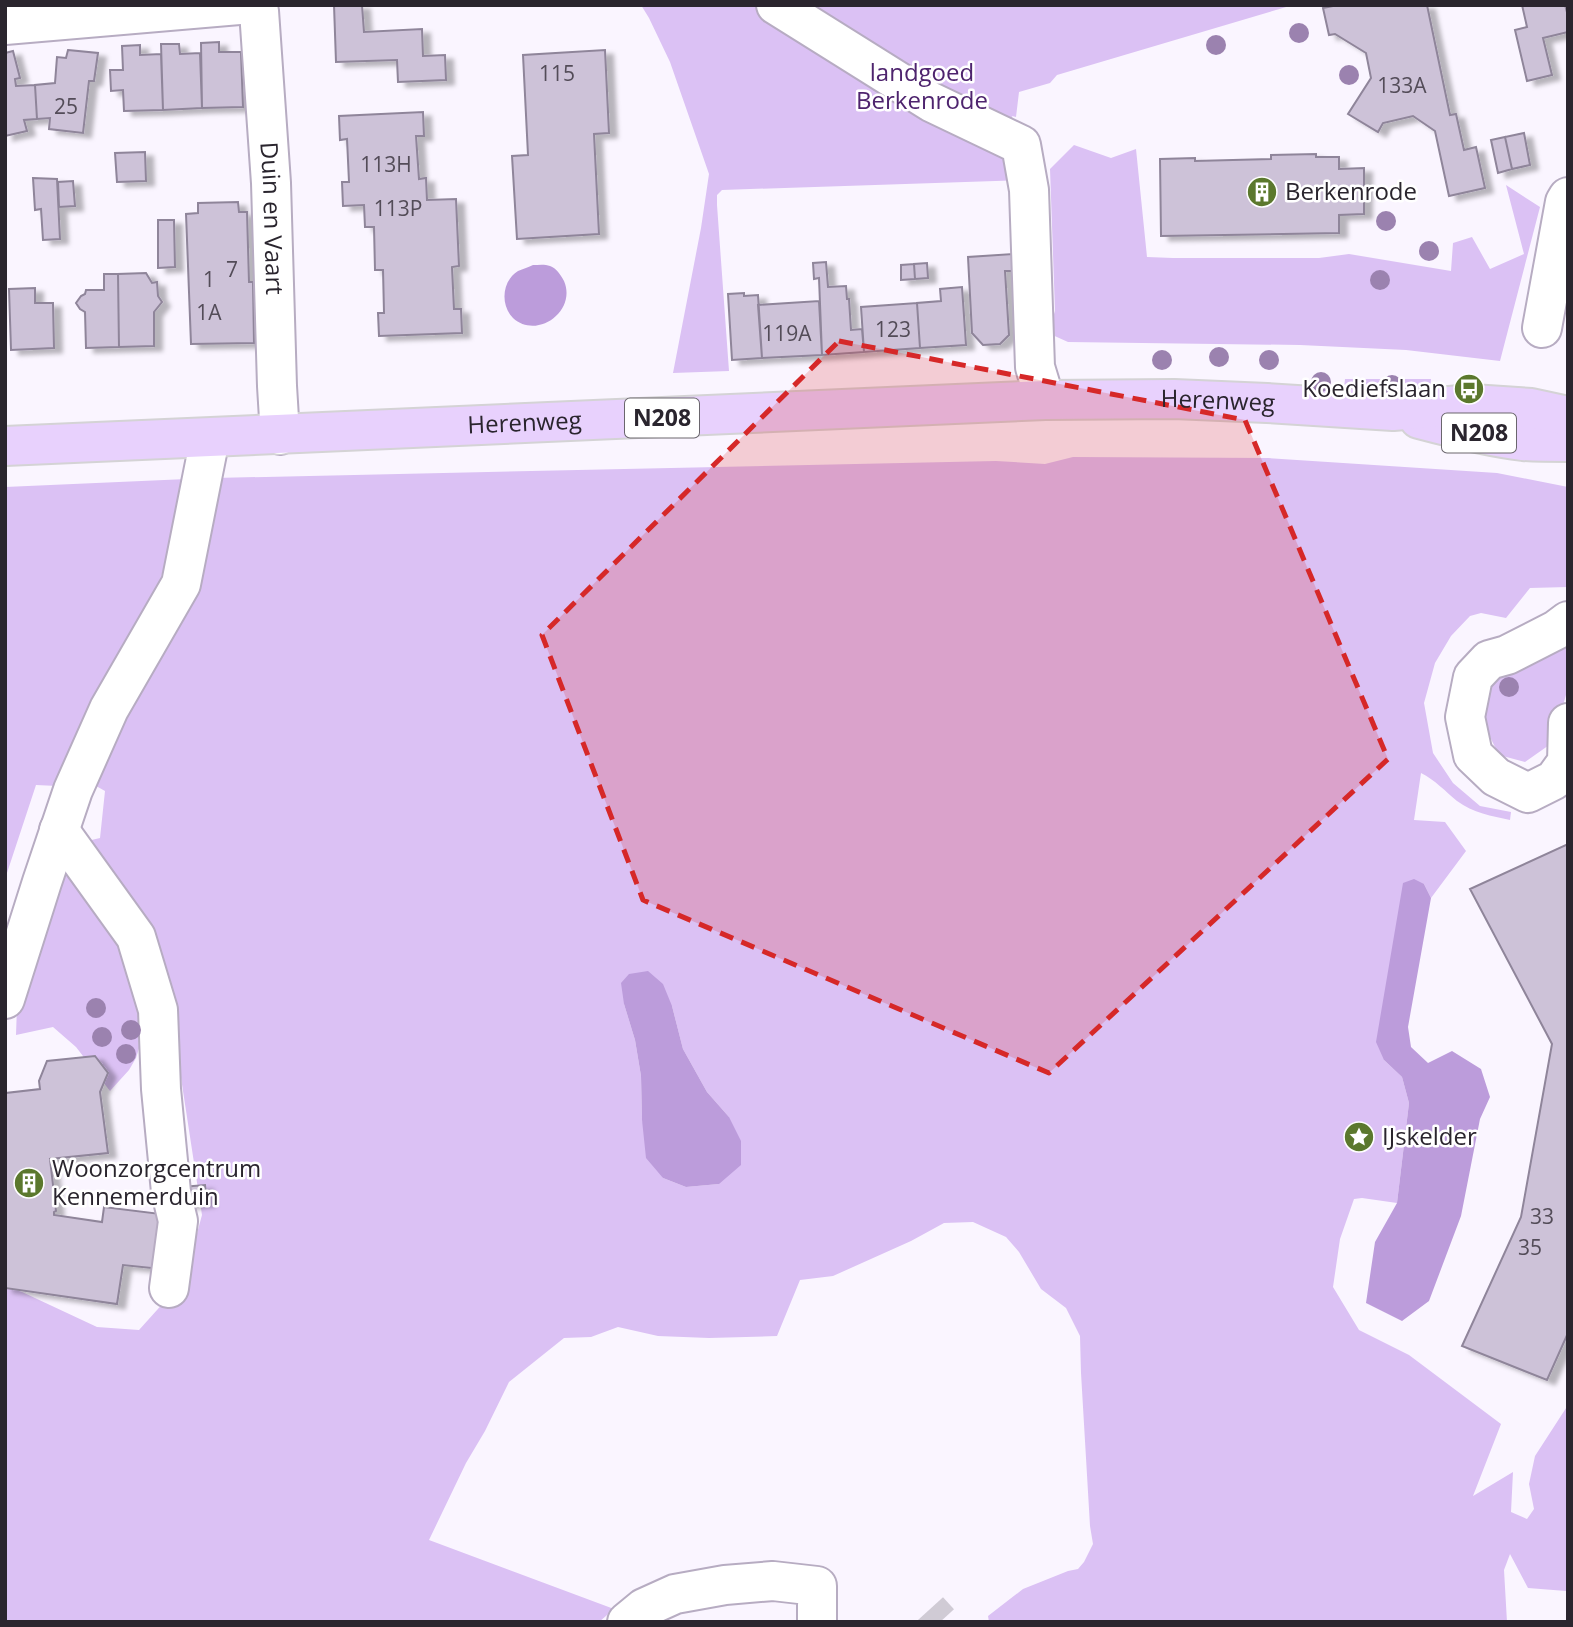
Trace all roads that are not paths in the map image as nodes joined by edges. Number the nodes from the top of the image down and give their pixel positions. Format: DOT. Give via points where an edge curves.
graph roads {
  1 [pos="239,5"];
  2 [pos="252,5"];
  3 [pos="776,5"];
  4 [pos="5,25"];
  5 [pos="1568,197"];
  6 [pos="1542,328"];
  7 [pos="1045,400"];
  8 [pos="1393,411"];
  9 [pos="1568,416"];
  10 [pos="280,435"];
  11 [pos="210,438"];
  12 [pos="1568,442"];
  13 [pos="5,446"];
  14 [pos="1568,621"];
  15 [pos="1568,723"];
  16 [pos="60,830"];
  17 [pos="5,999"];
  18 [pos="169,1288"];
  19 [pos="627,1622"];
  20 [pos="817,1622"];
  1 -- 4 [label="street"];
  2 -- 10 [label="street, Duin en Vaart" via="259,11 270,170"];
  3 -- 7 [label="street" via="931,102 1021,145 1029,190 1035,367"];
  5 -- 6 [label="street"];
  7 -- 8 [label="main road, Herenweg / N208" via="1188,400"];
  7 -- 10 [label="main road, Herenweg / N208"];
  8 -- 9 [label="main road, Herenweg / N208" via="1472,404"];
  8 -- 12 [label="main road, Herenweg / N208" via="1506,439"];
  10 -- 11 [label="main road, Herenweg / N208"];
  11 -- 13 [label="main road, Herenweg / N208"];
  11 -- 16 [label="street" via="181,584 109,709"];
  14 -- 15 [label="street" via="1489,660 1473,677 1465,717 1473,755 1496,777 1528,793 1554,780 1567,762"];
  16 -- 17 [label="street"];
  16 -- 18 [label="street" via="136,937 158,1010 160,1089 178,1221"];
  19 -- 20 [label="street" via="674,1594 773,1581 817,1586"];
}
